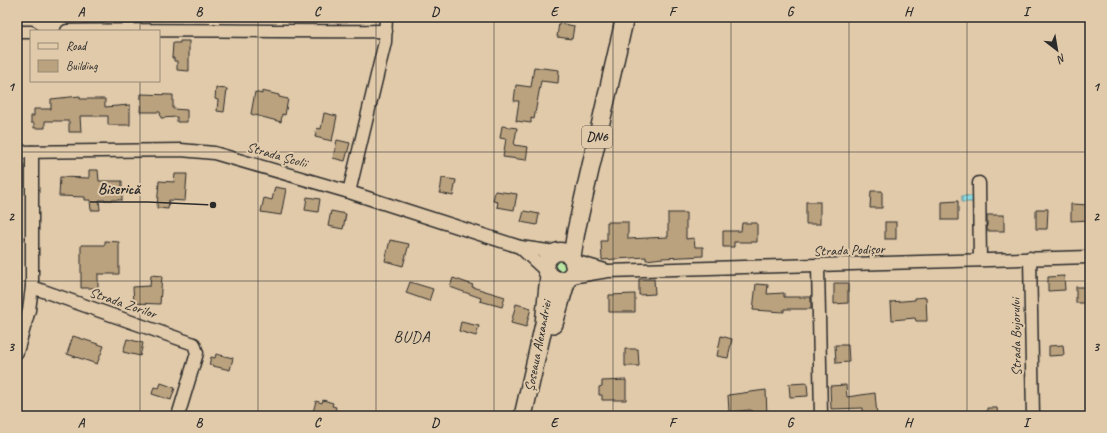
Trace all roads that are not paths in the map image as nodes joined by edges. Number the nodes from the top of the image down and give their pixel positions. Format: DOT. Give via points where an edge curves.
graph roads {
  1 [pos="386,17"];
  2 [pos="614,17"];
  3 [pos="625,17"];
  4 [pos="139,23"];
  5 [pos="76,30"];
  6 [pos="386,31"];
  7 [pos="17,32"];
  8 [pos="30,32"];
  9 [pos="17,152"];
  10 [pos="32,152"];
  11 [pos="979,183"];
  12 [pos="349,192"];
  13 [pos="520,247"];
  14 [pos="1090,257"];
  15 [pos="1030,258"];
  16 [pos="980,260"];
  17 [pos="566,263"];
  18 [pos="818,266"];
  19 [pos="608,271"];
  20 [pos="548,273"];
  21 [pos="32,288"];
  22 [pos="17,352"];
  23 [pos="178,416"];
  24 [pos="523,416"];
  25 [pos="532,416"];
  26 [pos="821,416"];
  27 [pos="1033,416"];
  1 -- 6 [label="street"];
  2 -- 17 [label="highway, Șoseaua Alexandriei / DN6" via="566,228"];
  3 -- 17 [label="highway, Șoseaua Alexandriei / DN6" via="576,231"];
  4 -- 5 [label="street"];
  4 -- 6 [label="street" via="279,32"];
  6 -- 12 [label="street"];
  7 -- 8 [label="street"];
  9 -- 10 [label="street, Strada Școlii"];
  10 -- 12 [label="street, Strada Școlii" via="199,151 228,156"];
  10 -- 21 [label="street"];
  11 -- 16 [label="street"];
  12 -- 13 [label="street, Strada Școlii"];
  13 -- 17 [label="street, Strada Școlii"];
  13 -- 20 [label="street, Strada Școlii"];
  14 -- 15 [label="street, Strada Podișor"];
  15 -- 16 [label="street, Strada Podișor"];
  15 -- 27 [label="street, Strada Bujorului"];
  16 -- 18 [label="street, Strada Podișor"];
  17 -- 19 [label="street, Strada Podișor"];
  17 -- 19 [label="street, Strada Podișor"];
  17 -- 20 [label="highway, Șoseaua Alexandriei / DN6" via="547,260"];
  17 -- 20 [label="highway" via="558,281"];
  17 -- 25 [label="highway, Șoseaua Alexandriei / DN6"];
  18 -- 19 [label="street, Strada Podișor"];
  18 -- 26 [label="street"];
  20 -- 24 [label="highway, Șoseaua Alexandriei / DN6" via="544,324"];
  21 -- 22 [label="street" via="29,310"];
  21 -- 23 [label="street, Strada Zorilor" via="194,344 197,353"];
}
